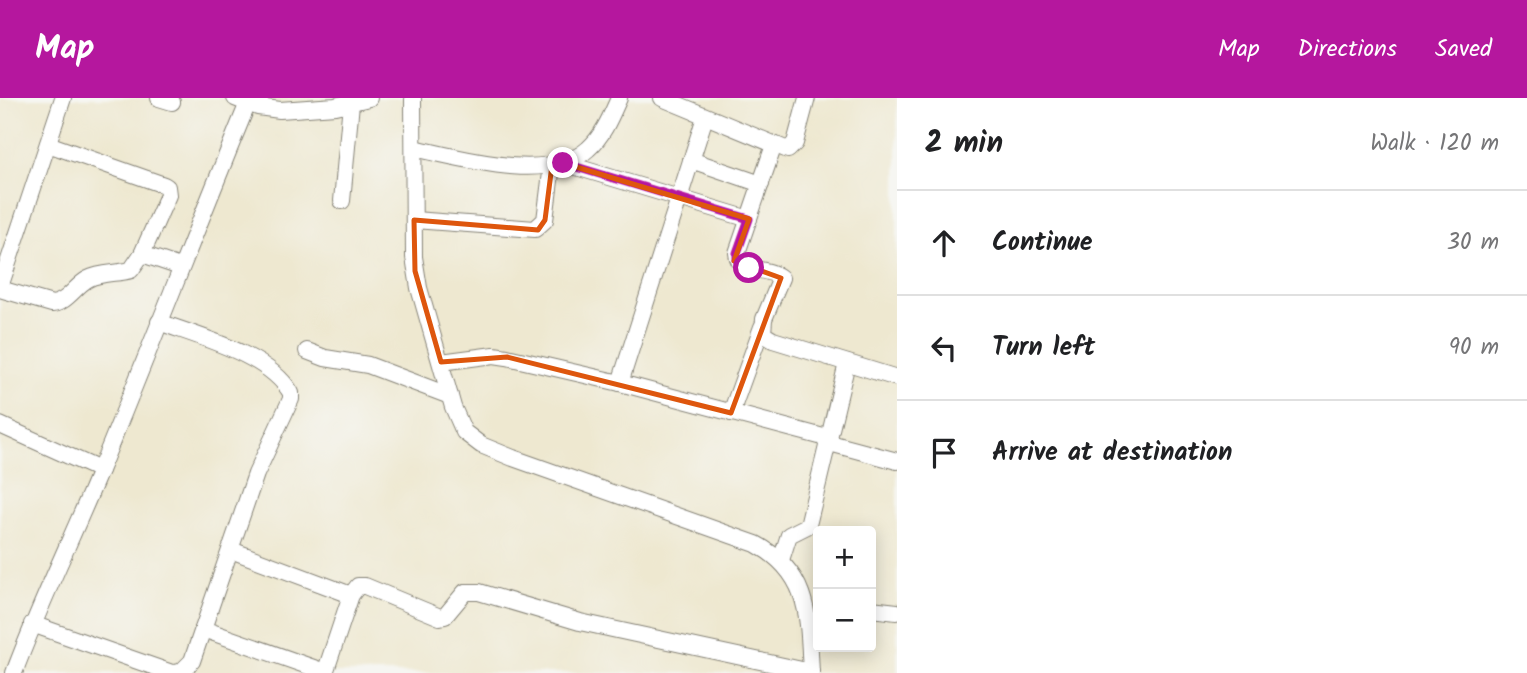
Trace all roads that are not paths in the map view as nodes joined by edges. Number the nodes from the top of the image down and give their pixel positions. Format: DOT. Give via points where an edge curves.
graph roads {
  1 [pos="63,98"];
  2 [pos="369,98"];
  3 [pos="413,98"];
  4 [pos="618,98"];
  5 [pos="662,98"];
  6 [pos="807,98"];
  7 [pos="242,101"];
  8 [pos="351,103"];
  9 [pos="705,117"];
  10 [pos="48,144"];
  11 [pos="774,145"];
  12 [pos="414,148"];
  13 [pos="691,160"];
  14 [pos="557,164"];
  15 [pos="761,184"];
  16 [pos="678,198"];
  17 [pos="342,201"];
  18 [pos="749,219"];
  19 [pos="414,220"];
  20 [pos="142,254"];
  21 [pos="180,267"];
  22 [pos="0,288"];
  23 [pos="159,322"];
  24 [pos="762,327"];
  25 [pos="307,351"];
  26 [pos="440,362"];
  27 [pos="847,363"];
  28 [pos="897,378"];
  29 [pos="620,383"];
  30 [pos="450,396"];
  31 [pos="732,413"];
  32 [pos="0,425"];
  33 [pos="827,440"];
  34 [pos="897,461"];
  35 [pos="100,470"];
  36 [pos="232,550"];
  37 [pos="781,560"];
  38 [pos="351,595"];
  39 [pos="812,602"];
  40 [pos="876,610"];
  41 [pos="897,612"];
  42 [pos="32,625"];
  43 [pos="203,629"];
  44 [pos="811,672"];
  45 [pos="14,673"];
  46 [pos="166,673"];
  47 [pos="173,673"];
  48 [pos="325,673"];
  1 -- 10 [label="street"];
  2 -- 8 [label="street"];
  3 -- 12 [label="street"];
  4 -- 14 [label="street" via="597,140 576,158"];
  5 -- 9 [label="street"];
  6 -- 11 [label="street" via="792,148"];
  7 -- 8 [label="street" via="280,110"];
  7 -- 21 [label="street"];
  8 -- 17 [label="street"];
  9 -- 11 [label="street"];
  9 -- 13 [label="street"];
  10 -- 20 [label="street" via="167,187 168,195"];
  10 -- 22 [label="street"];
  11 -- 15 [label="street"];
  12 -- 14 [label="street" via="518,166"];
  12 -- 19 [label="street"];
  13 -- 15 [label="street"];
  13 -- 16 [label="street"];
  14 -- 16 [label="street"];
  14 -- 19 [label="street" via="545,220 535,229"];
  15 -- 18 [label="street"];
  16 -- 18 [label="street"];
  16 -- 29 [label="street"];
  18 -- 24 [label="street" via="737,259 749,268 772,271 781,278"];
  19 -- 26 [label="street" via="415,271"];
  20 -- 21 [label="street"];
  20 -- 22 [label="street" via="131,270 94,276 58,304"];
  21 -- 23 [label="street"];
  23 -- 35 [label="street"];
  23 -- 36 [label="street" via="254,359 281,378 291,393 256,474"];
  24 -- 27 [label="street" via="767,338"];
  24 -- 31 [label="street"];
  25 -- 30 [label="street" via="369,365"];
  26 -- 29 [label="street" via="494,355"];
  26 -- 30 [label="street"];
  27 -- 28 [label="street"];
  27 -- 33 [label="street"];
  29 -- 31 [label="street"];
  30 -- 37 [label="street" via="464,432 481,445 756,544"];
  31 -- 33 [label="street"];
  32 -- 35 [label="street"];
  33 -- 34 [label="street"];
  33 -- 37 [label="street" via="807,526 789,535"];
  35 -- 42 [label="street"];
  36 -- 38 [label="street"];
  36 -- 43 [label="street"];
  37 -- 39 [label="street"];
  38 -- 44 [label="street" via="358,586 365,586 440,617 466,592 479,592 580,622"];
  38 -- 48 [label="street"];
  39 -- 44 [label="street"];
  40 -- 41 [label="street"];
  42 -- 45 [label="street"];
  42 -- 46 [label="street"];
  43 -- 47 [label="street" via="192,661"];
  43 -- 48 [label="street"];
  46 -- 47 [label="street"];
}
